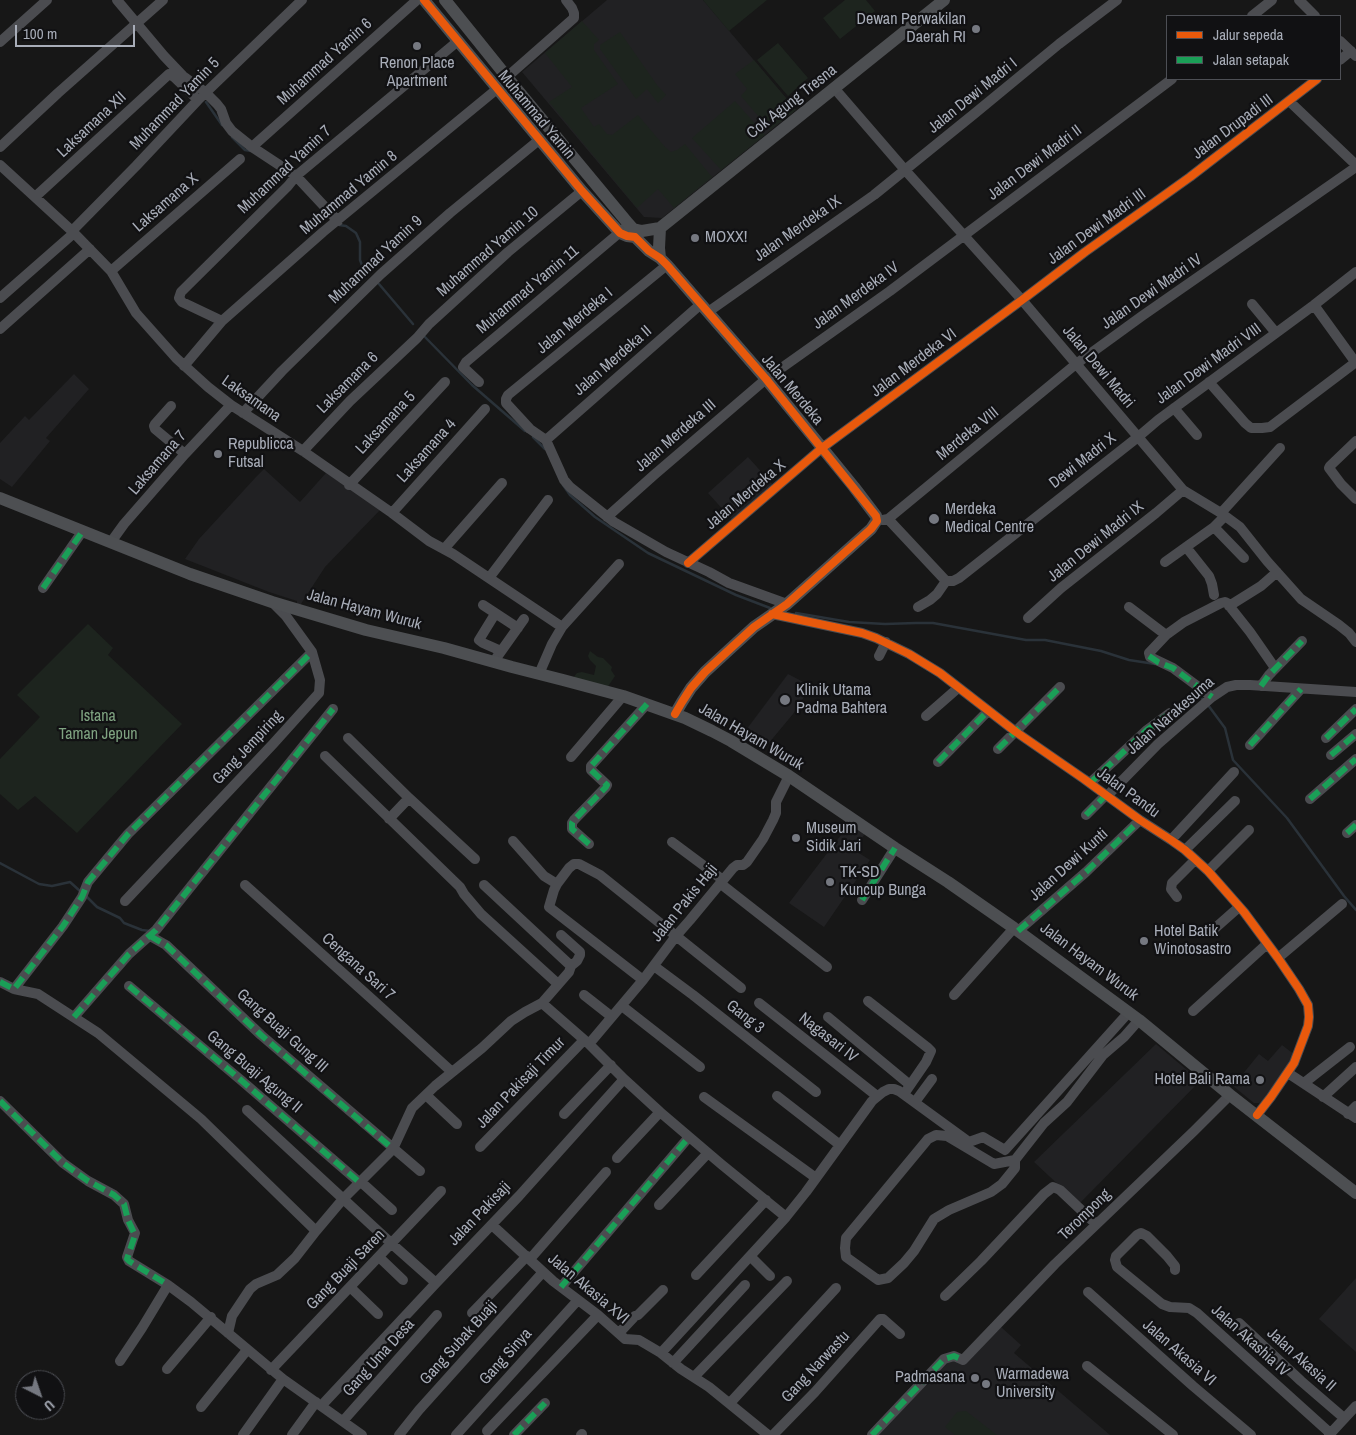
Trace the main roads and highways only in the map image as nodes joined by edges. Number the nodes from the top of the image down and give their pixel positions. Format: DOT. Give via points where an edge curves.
graph roads {
  1 [pos="424,0"];
  2 [pos="445,0"];
  3 [pos="942,1"];
  4 [pos="515,87"];
  5 [pos="500,93"];
  6 [pos="660,228"];
  7 [pos="630,231"];
  8 [pos="663,261"];
  9 [pos="0,498"];
  10 [pos="675,714"];
  11 [pos="1356,1193"];
  1 -- 5 [label="main road, Muhammad Yamin"];
  2 -- 4 [label="main road, Muhammad Yamin"];
  3 -- 6 [label="main road, Cok Agung Tresna"];
  4 -- 5 [label="main road"];
  4 -- 7 [label="main road, Muhammad Yamin"];
  5 -- 7 [label="main road, Muhammad Yamin" via="582,191"];
  6 -- 7 [label="main road"];
  6 -- 8 [label="main road" via="659,248"];
  7 -- 8 [label="main road, Jalan Merdeka"];
  8 -- 10 [label="main road, Jalan Merdeka" via="766,378 876,516 883,519 705,672"];
  9 -- 10 [label="main road, Jalan Hayam Wuruk" via="190,574 272,602 366,630 623,696"];
  10 -- 11 [label="main road, Jalan Hayam Wuruk" via="731,741 789,776 1016,929 1134,1016"];
}
